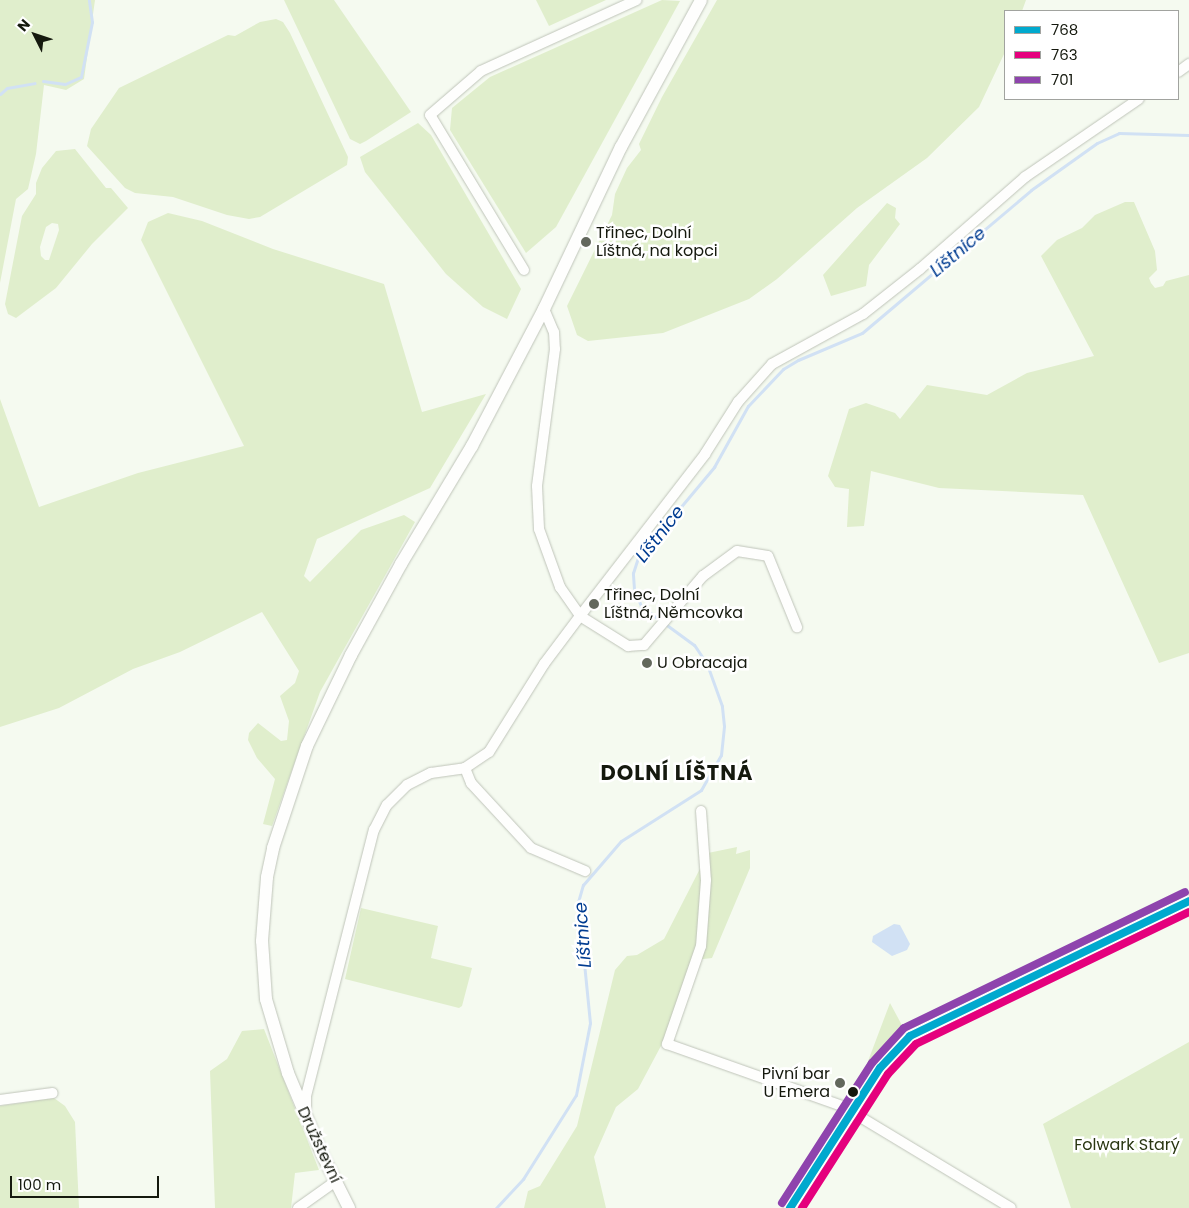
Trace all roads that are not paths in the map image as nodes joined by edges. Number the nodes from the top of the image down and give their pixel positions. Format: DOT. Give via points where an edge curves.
graph roads {
  1 [pos="637,0"];
  2 [pos="701,0"];
  3 [pos="1138,100"];
  4 [pos="524,270"];
  5 [pos="544,309"];
  6 [pos="580,616"];
  7 [pos="797,628"];
  8 [pos="464,768"];
  9 [pos="701,811"];
  10 [pos="585,871"];
  11 [pos="1189,900"];
  12 [pos="53,1093"];
  13 [pos="0,1100"];
  14 [pos="851,1113"];
  15 [pos="306,1118"];
  16 [pos="336,1181"];
  17 [pos="298,1208"];
  18 [pos="349,1208"];
  19 [pos="790,1208"];
  20 [pos="1010,1208"];
  1 -- 4 [label="street" via="481,71 430,115"];
  2 -- 5 [label="street, Družstevní" via="620,147"];
  3 -- 6 [label="street" via="1025,177 863,314 772,364 738,402 705,454"];
  5 -- 6 [label="street" via="554,332 555,349 539,466 539,529 560,586"];
  5 -- 15 [label="street, Družstevní" via="472,446 355,647 307,746 283,813 267,877 262,941 266,999 277,1046"];
  6 -- 7 [label="street" via="628,646 644,645 660,631 703,576 737,551 768,556"];
  6 -- 8 [label="street" via="544,664 489,752"];
  8 -- 10 [label="street" via="471,783 531,848"];
  8 -- 15 [label="street" via="430,773 407,785 387,805 374,830 306,1096"];
  9 -- 14 [label="street" via="706,880 701,946 667,1044 842,1106"];
  11 -- 14 [label="street" via="910,1036 890,1055"];
  12 -- 13 [label="street"];
  14 -- 19 [label="street"];
  14 -- 20 [label="street"];
  15 -- 16 [label="street, Družstevní"];
  16 -- 17 [label="street"];
  16 -- 18 [label="street, Družstevní"];
}
